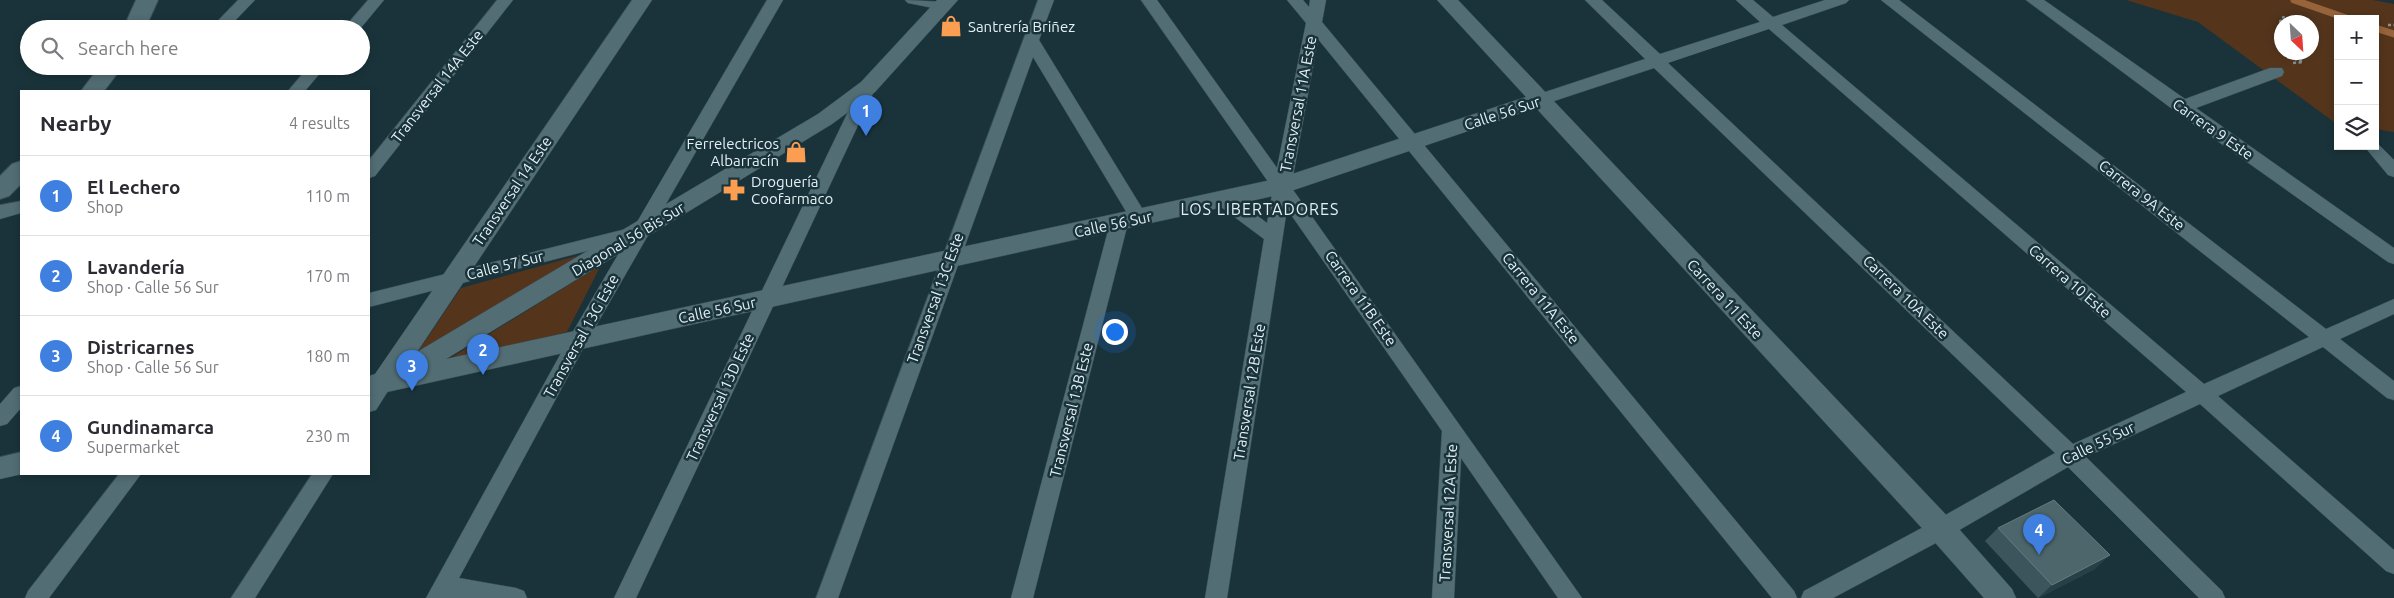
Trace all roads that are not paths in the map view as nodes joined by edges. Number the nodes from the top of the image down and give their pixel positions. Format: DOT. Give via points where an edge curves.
graph roads {
  1 [pos="147,0"];
  2 [pos="247,0"];
  3 [pos="376,0"];
  4 [pos="505,0"];
  5 [pos="642,0"];
  6 [pos="775,0"];
  7 [pos="913,0"];
  8 [pos="1046,0"];
  9 [pos="1149,0"];
  10 [pos="1295,0"];
  11 [pos="1318,0"];
  12 [pos="1447,0"];
  13 [pos="1593,0"];
  14 [pos="1744,0"];
  15 [pos="1840,0"];
  16 [pos="1889,0"];
  17 [pos="2034,0"];
  18 [pos="946,3"];
  19 [pos="138,20"];
  20 [pos="227,20"];
  21 [pos="359,20"];
  22 [pos="1313,22"];
  23 [pos="1770,23"];
  24 [pos="1030,40"];
  25 [pos="1659,60"];
  26 [pos="2282,68"];
  27 [pos="105,75"];
  28 [pos="310,75"];
  29 [pos="868,87"];
  30 [pos="93,90"];
  31 [pos="297,90"];
  32 [pos="1540,100"];
  33 [pos="2181,107"];
  34 [pos="1413,142"];
  35 [pos="2376,150"];
  36 [pos="2394,170"];
  37 [pos="370,171"];
  38 [pos="1282,186"];
  39 [pos="1223,199"];
  40 [pos="20,208"];
  41 [pos="0,212"];
  42 [pos="1129,221"];
  43 [pos="640,230"];
  44 [pos="1274,237"];
  45 [pos="2394,256"];
  46 [pos="949,260"];
  47 [pos="451,279"];
  48 [pos="767,299"];
  49 [pos="370,300"];
  50 [pos="2394,306"];
  51 [pos="2326,337"];
  52 [pos="578,340"];
  53 [pos="376,384"];
  54 [pos="2394,392"];
  55 [pos="2202,394"];
  56 [pos="20,395"];
  57 [pos="370,401"];
  58 [pos="7,411"];
  59 [pos="1452,428"];
  60 [pos="2070,455"];
  61 [pos="20,463"];
  62 [pos="0,468"];
  63 [pos="130,475"];
  64 [pos="322,475"];
  65 [pos="1941,529"];
  66 [pos="2394,564"];
  67 [pos="440,592"];
  68 [pos="36,598"];
  69 [pos="242,598"];
  70 [pos="516,598"];
  71 [pos="625,598"];
  72 [pos="827,598"];
  73 [pos="1022,598"];
  74 [pos="1216,598"];
  75 [pos="1443,598"];
  76 [pos="1571,598"];
  77 [pos="1786,598"];
  78 [pos="1812,598"];
  79 [pos="2002,598"];
  80 [pos="2214,598"];
  1 -- 19 [label="main road"];
  2 -- 20 [label="street"];
  3 -- 21 [label="street"];
  4 -- 37 [label="street, Transversal 14A Este"];
  5 -- 47 [label="street, Transversal 14 Este"];
  6 -- 43 [label="street, Transversal 13G Este"];
  7 -- 18 [label="street"];
  8 -- 24 [label="street, Transversal 13C Este"];
  9 -- 38 [label="street, Carrera 11B Este"];
  10 -- 22 [label="street, Carrera 11A Este"];
  11 -- 22 [label="street, Transversal 11A Este"];
  12 -- 32 [label="street, Carrera 11 Este"];
  13 -- 25 [label="street, Carrera 10A Este"];
  14 -- 23 [label="street, Carrera 10 Este"];
  15 -- 23 [label="street, Calle 56 Sur"];
  16 -- 51 [label="street, Carrera 9A Este"];
  17 -- 33 [label="street, Carrera 9 Este"];
  18 -- 29 [label="street, Transversal 13D Este"];
  22 -- 34 [label="street, Carrera 11A Este"];
  22 -- 38 [label="street, Transversal 11A Este"];
  23 -- 25 [label="street, Calle 56 Sur"];
  23 -- 55 [label="street, Carrera 10 Este"];
  24 -- 42 [label="street"];
  24 -- 46 [label="street, Transversal 13C Este"];
  25 -- 32 [label="street, Calle 56 Sur"];
  25 -- 60 [label="street, Carrera 10A Este"];
  26 -- 33 [label="street"];
  27 -- 30 [label="main road"];
  28 -- 31 [label="street"];
  29 -- 43 [label="street, Diagonal 56 Bis Sur" via="825,119"];
  29 -- 48 [label="street, Transversal 13D Este"];
  32 -- 34 [label="street, Calle 56 Sur"];
  32 -- 65 [label="street, Carrera 11 Este"];
  33 -- 45 [label="street, Carrera 9 Este"];
  34 -- 38 [label="street, Calle 56 Sur"];
  34 -- 77 [label="street, Carrera 11A Este"];
  35 -- 36 [label="street"];
  38 -- 39 [label="street, Calle 56 Sur"];
  38 -- 44 [label="street, Transversal 12B Este"];
  38 -- 59 [label="street, Carrera 11B Este"];
  39 -- 42 [label="street, Calle 56 Sur"];
  39 -- 44 [label="street"];
  40 -- 41 [label="street"];
  42 -- 46 [label="street, Calle 56 Sur"];
  42 -- 73 [label="street, Transversal 13B Este"];
  43 -- 47 [label="street, Calle 57 Sur"];
  43 -- 52 [label="street, Transversal 13G Este"];
  43 -- 53 [label="street, Diagonal 56 Bis Sur" via="450,347"];
  44 -- 74 [label="street, Transversal 12B Este"];
  46 -- 48 [label="street, Calle 56 Sur"];
  46 -- 72 [label="street, Transversal 13C Este"];
  47 -- 49 [label="street, Calle 57 Sur"];
  47 -- 53 [label="street, Transversal 14 Este"];
  48 -- 52 [label="street, Calle 56 Sur"];
  48 -- 71 [label="street, Transversal 13D Este"];
  50 -- 51 [label="street, Calle 55 Sur"];
  51 -- 54 [label="street, Carrera 9A Este"];
  51 -- 55 [label="street, Calle 55 Sur"];
  52 -- 53 [label="street, Calle 56 Sur"];
  52 -- 67 [label="street, Transversal 13G Este"];
  53 -- 57 [label="street"];
  55 -- 60 [label="street, Calle 55 Sur"];
  55 -- 66 [label="street, Carrera 10 Este"];
  56 -- 58 [label="street"];
  59 -- 75 [label="street, Transversal 12A Este"];
  59 -- 76 [label="street, Carrera 11B Este"];
  60 -- 65 [label="street, Calle 55 Sur"];
  60 -- 80 [label="street, Carrera 10A Este"];
  61 -- 62 [label="street"];
  63 -- 68 [label="street"];
  64 -- 69 [label="street"];
  65 -- 78 [label="street, Calle 55 Sur"];
  65 -- 79 [label="street, Carrera 11 Este"];
  67 -- 70 [label="street"];
}
